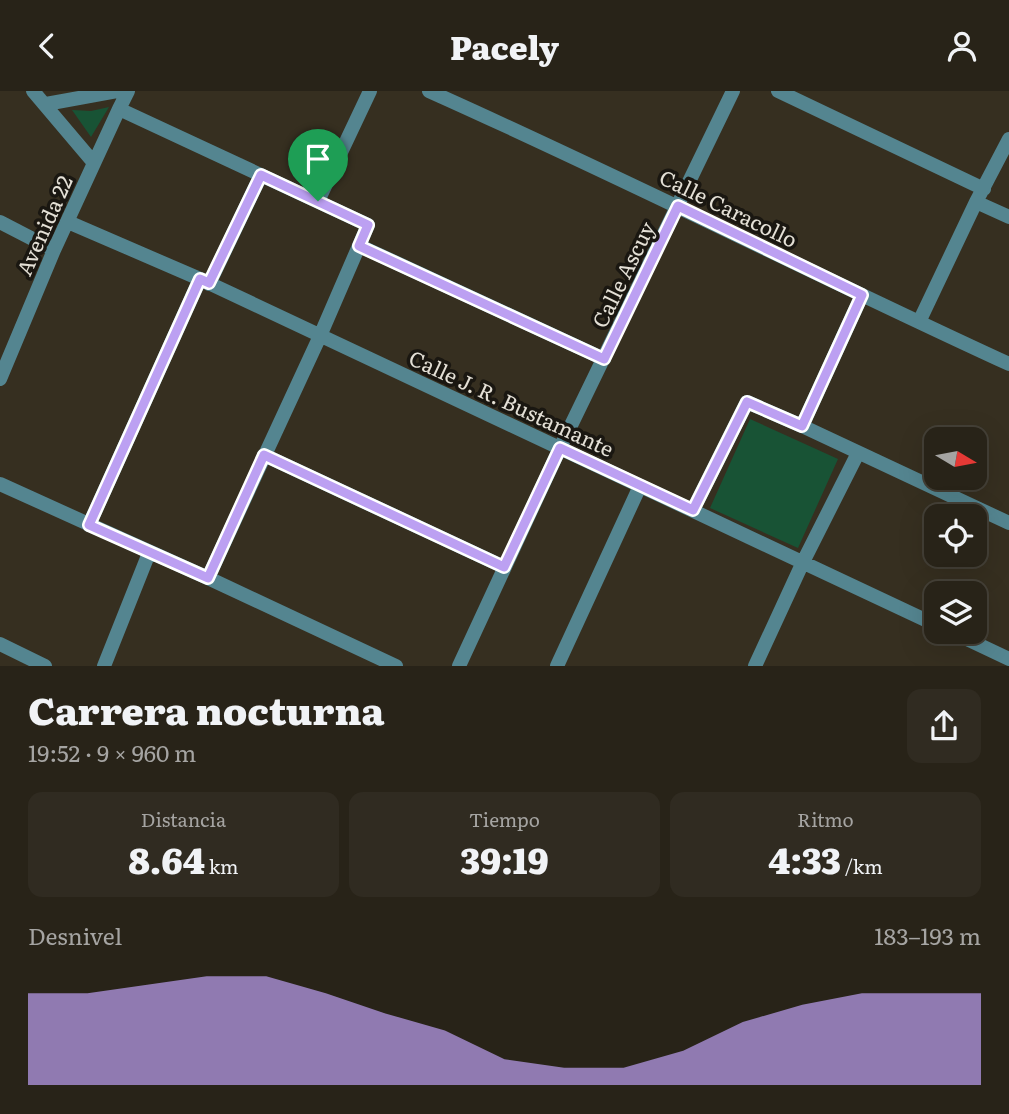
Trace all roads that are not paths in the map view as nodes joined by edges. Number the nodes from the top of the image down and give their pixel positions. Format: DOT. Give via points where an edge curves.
graph roads {
  1 [pos="33,91"];
  2 [pos="117,91"];
  3 [pos="128,91"];
  4 [pos="370,91"];
  5 [pos="429,91"];
  6 [pos="733,91"];
  7 [pos="778,91"];
  8 [pos="448,95"];
  9 [pos="46,104"];
  10 [pos="119,109"];
  11 [pos="1009,139"];
  12 [pos="94,163"];
  13 [pos="261,175"];
  14 [pos="984,189"];
  15 [pos="318,201"];
  16 [pos="976,202"];
  17 [pos="678,206"];
  18 [pos="1009,217"];
  19 [pos="0,222"];
  20 [pos="68,222"];
  21 [pos="359,246"];
  22 [pos="54,250"];
  23 [pos="204,281"];
  24 [pos="862,295"];
  25 [pos="919,322"];
  26 [pos="320,336"];
  27 [pos="6,351"];
  28 [pos="604,359"];
  29 [pos="1009,363"];
  30 [pos="0,379"];
  31 [pos="802,426"];
  32 [pos="560,448"];
  33 [pos="858,453"];
  34 [pos="264,455"];
  35 [pos="0,484"];
  36 [pos="639,485"];
  37 [pos="693,510"];
  38 [pos="1009,523"];
  39 [pos="89,525"];
  40 [pos="149,553"];
  41 [pos="803,562"];
  42 [pos="504,567"];
  43 [pos="208,578"];
  44 [pos="924,619"];
  45 [pos="977,644"];
  46 [pos="0,645"];
  47 [pos="1009,659"];
  48 [pos="36,664"];
  49 [pos="104,666"];
  50 [pos="396,666"];
  51 [pos="458,666"];
  52 [pos="557,666"];
  53 [pos="755,666"];
  1 -- 9 [label="street"];
  2 -- 9 [label="street"];
  3 -- 10 [label="street, Avenida 22"];
  4 -- 15 [label="street"];
  5 -- 8 [label="street, Calle Caracollo"];
  6 -- 17 [label="street, Calle Ascuy"];
  7 -- 14 [label="street"];
  8 -- 17 [label="street, Calle Caracollo"];
  9 -- 12 [label="street"];
  10 -- 12 [label="street, Avenida 22"];
  10 -- 13 [label="street"];
  11 -- 14 [label="street"];
  12 -- 20 [label="street, Avenida 22"];
  13 -- 15 [label="street"];
  13 -- 23 [label="street"];
  14 -- 16 [label="street"];
  15 -- 21 [label="street" via="368,225"];
  16 -- 18 [label="street"];
  16 -- 25 [label="street"];
  17 -- 24 [label="street, Calle Caracollo"];
  17 -- 28 [label="street, Calle Ascuy"];
  19 -- 22 [label="street"];
  20 -- 22 [label="street, Avenida 22"];
  20 -- 23 [label="street, Calle J. R. Bustamante"];
  21 -- 26 [label="street"];
  21 -- 28 [label="street"];
  22 -- 27 [label="street, Avenida 22"];
  23 -- 26 [label="street, Calle J. R. Bustamante"];
  23 -- 39 [label="street"];
  24 -- 25 [label="street, Calle Caracollo"];
  24 -- 31 [label="street"];
  25 -- 29 [label="street, Calle Caracollo"];
  26 -- 32 [label="street, Calle J. R. Bustamante"];
  26 -- 34 [label="street"];
  27 -- 30 [label="street, Avenida 22"];
  28 -- 32 [label="street, Calle Ascuy"];
  31 -- 33 [label="street"];
  31 -- 37 [label="street" via="747,402"];
  32 -- 36 [label="street, Calle J. R. Bustamante"];
  32 -- 42 [label="street, Calle Ascuy"];
  33 -- 38 [label="street"];
  33 -- 41 [label="street"];
  34 -- 42 [label="street"];
  34 -- 43 [label="street"];
  35 -- 39 [label="street"];
  36 -- 37 [label="street, Calle J. R. Bustamante"];
  36 -- 52 [label="street"];
  37 -- 41 [label="street, Calle J. R. Bustamante"];
  39 -- 40 [label="street"];
  40 -- 43 [label="street"];
  40 -- 49 [label="street"];
  41 -- 44 [label="street, Calle J. R. Bustamante"];
  41 -- 53 [label="street"];
  42 -- 51 [label="street, Calle Ascuy"];
  43 -- 50 [label="street"];
  45 -- 47 [label="street"];
  46 -- 48 [label="street"];
}
